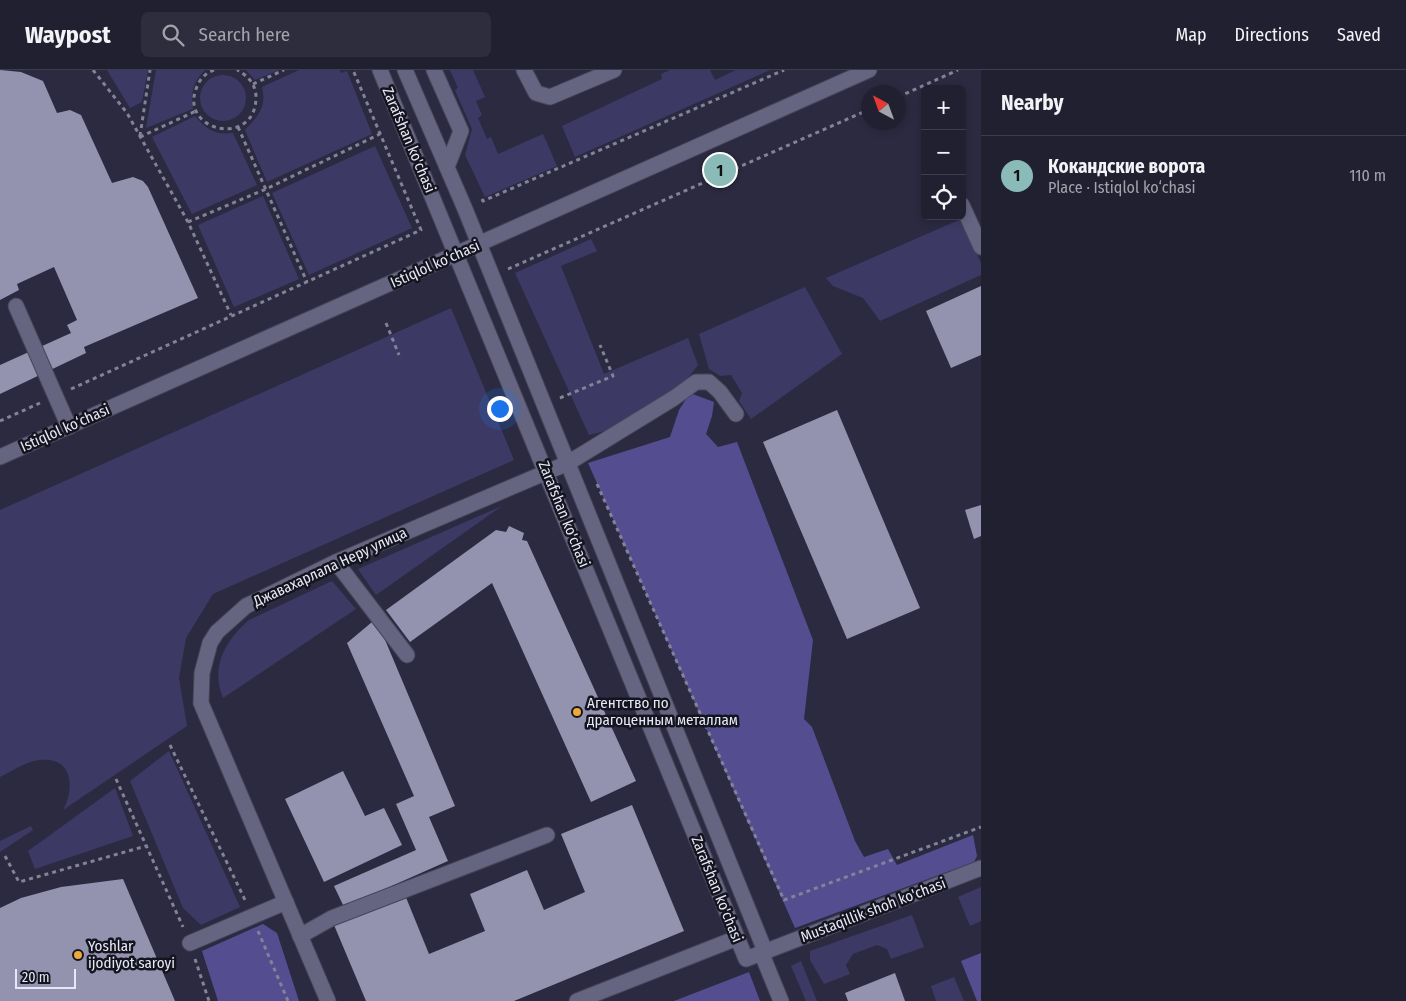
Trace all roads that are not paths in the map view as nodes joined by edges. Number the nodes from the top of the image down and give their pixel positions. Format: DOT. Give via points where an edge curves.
graph roads {
  1 [pos="380,70"];
  2 [pos="405,70"];
  3 [pos="434,70"];
  4 [pos="524,70"];
  5 [pos="614,70"];
  6 [pos="869,70"];
  7 [pos="447,167"];
  8 [pos="966,214"];
  9 [pos="479,245"];
  10 [pos="981,247"];
  11 [pos="457,255"];
  12 [pos="16,306"];
  13 [pos="736,414"];
  14 [pos="69,427"];
  15 [pos="0,457"];
  16 [pos="568,463"];
  17 [pos="546,472"];
  18 [pos="336,562"];
  19 [pos="407,655"];
  20 [pos="548,835"];
  21 [pos="981,868"];
  22 [pos="286,902"];
  23 [pos="300,936"];
  24 [pos="737,938"];
  25 [pos="190,942"];
  26 [pos="763,952"];
  27 [pos="746,959"];
  28 [pos="328,1001"];
  29 [pos="577,1001"];
  30 [pos="781,1001"];
  1 -- 11 [label="street, Zarafshan ko'chasi"];
  2 -- 7 [label="street, Zarafshan ko'chasi"];
  3 -- 7 [label="street" via="461,131"];
  4 -- 5 [label="street" via="536,93 550,97"];
  6 -- 9 [label="street, Istiqlol ko‘chasi"];
  7 -- 9 [label="street, Zarafshan ko'chasi"];
  8 -- 10 [label="street"];
  9 -- 11 [label="street, Istiqlol ko‘chasi"];
  9 -- 16 [label="street, Zarafshan ko'chasi"];
  11 -- 14 [label="street, Istiqlol ko‘chasi"];
  11 -- 17 [label="street, Zarafshan ko'chasi"];
  12 -- 14 [label="street"];
  13 -- 16 [label="street, Джавахарлала Неру улица" via="709,382 696,382"];
  14 -- 15 [label="street, Istiqlol ko‘chasi"];
  16 -- 17 [label="street, Джавахарлала Неру улица"];
  16 -- 26 [label="street, Zarafshan ko'chasi"];
  17 -- 18 [label="street, Джавахарлала Неру улица"];
  17 -- 24 [label="street, Zarafshan ko'chasi"];
  18 -- 19 [label="street"];
  18 -- 22 [label="street, Джавахарлала Неру улица" via="246,606 217,632 205,656 202,673 201,703"];
  20 -- 23 [label="street" via="332,918"];
  21 -- 26 [label="street, Mustaqillik shoh ko'chasi"];
  22 -- 23 [label="street, Джавахарлала Неру улица"];
  22 -- 25 [label="street"];
  23 -- 28 [label="street, Джавахарлала Неру улица"];
  24 -- 27 [label="street, Zarafshan ko'chasi"];
  24 -- 29 [label="street"];
  26 -- 27 [label="street, Mustaqillik shoh ko'chasi"];
  26 -- 30 [label="street, Zarafshan ko'chasi"];
}
